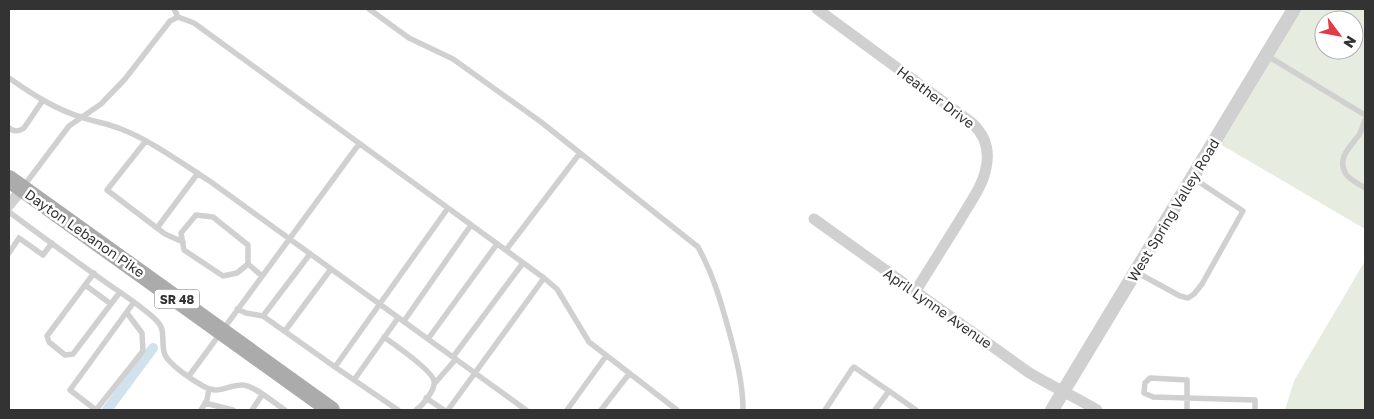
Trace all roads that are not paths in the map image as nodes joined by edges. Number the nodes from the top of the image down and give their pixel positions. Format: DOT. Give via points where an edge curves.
graph roads {
  1 [pos="174,9"];
  2 [pos="368,9"];
  3 [pos="817,9"];
  4 [pos="1294,9"];
  5 [pos="178,17"];
  6 [pos="1266,55"];
  7 [pos="9,78"];
  8 [pos="43,100"];
  9 [pos="1365,115"];
  10 [pos="82,118"];
  11 [pos="1365,120"];
  12 [pos="9,128"];
  13 [pos="145,142"];
  14 [pos="359,144"];
  15 [pos="580,153"];
  16 [pos="198,173"];
  17 [pos="1193,178"];
  18 [pos="15,184"];
  19 [pos="1365,188"];
  20 [pos="9,205"];
  21 [pos="448,208"];
  22 [pos="9,212"];
  23 [pos="814,219"];
  24 [pos="471,225"];
  25 [pos="157,228"];
  26 [pos="289,238"];
  27 [pos="183,242"];
  28 [pos="52,243"];
  29 [pos="497,244"];
  30 [pos="506,250"];
  31 [pos="9,253"];
  32 [pos="310,254"];
  33 [pos="523,263"];
  34 [pos="248,264"];
  35 [pos="331,268"];
  36 [pos="1136,272"];
  37 [pos="94,274"];
  38 [pos="262,276"];
  39 [pos="544,278"];
  40 [pos="85,285"];
  41 [pos="120,292"];
  42 [pos="915,292"];
  43 [pos="134,302"];
  44 [pos="111,304"];
  45 [pos="381,305"];
  46 [pos="237,309"];
  47 [pos="127,313"];
  48 [pos="263,316"];
  49 [pos="401,319"];
  50 [pos="221,331"];
  51 [pos="285,332"];
  52 [pos="384,338"];
  53 [pos="428,339"];
  54 [pos="606,356"];
  55 [pos="455,358"];
  56 [pos="335,367"];
  57 [pos="475,373"];
  58 [pos="629,374"];
  59 [pos="189,376"];
  60 [pos="354,380"];
  61 [pos="435,383"];
  62 [pos="209,389"];
  63 [pos="889,391"];
  64 [pos="1064,393"];
  65 [pos="262,395"];
  66 [pos="426,398"];
  67 [pos="1188,398"];
  68 [pos="205,403"];
  69 [pos="418,409"];
  70 [pos="96,410"];
  71 [pos="201,410"];
  72 [pos="233,410"];
  73 [pos="252,410"];
  74 [pos="285,410"];
  75 [pos="331,410"];
  76 [pos="398,410"];
  77 [pos="444,410"];
  78 [pos="448,410"];
  79 [pos="526,410"];
  80 [pos="567,410"];
  81 [pos="601,410"];
  82 [pos="677,410"];
  83 [pos="743,410"];
  84 [pos="824,410"];
  85 [pos="875,410"];
  86 [pos="916,410"];
  87 [pos="1052,410"];
  88 [pos="1097,410"];
  89 [pos="1187,410"];
  90 [pos="1255,410"];
  1 -- 5 [label="lane"];
  2 -- 15 [label="lane" via="409,38 453,59"];
  3 -- 42 [label="street, Heather Drive" via="972,122 986,145 987,162 983,178"];
  4 -- 6 [label="street, West Spring Valley Road"];
  5 -- 10 [label="lane" via="170,21 125,79"];
  5 -- 14 [label="lane" via="194,24"];
  6 -- 9 [label="lane"];
  6 -- 17 [label="street, West Spring Valley Road"];
  7 -- 8 [label="lane"];
  8 -- 10 [label="lane"];
  8 -- 12 [label="lane" via="24,128 13,131"];
  10 -- 13 [label="lane" via="121,129"];
  10 -- 18 [label="lane" via="69,126"];
  11 -- 19 [label="lane" via="1358,136 1348,147 1343,166 1346,174"];
  13 -- 16 [label="lane"];
  13 -- 25 [label="lane" via="108,190"];
  14 -- 21 [label="lane"];
  14 -- 26 [label="lane"];
  15 -- 30 [label="lane"];
  15 -- 83 [label="lane" via="698,248 718,292 742,385"];
  16 -- 25 [label="lane"];
  16 -- 26 [label="lane"];
  17 -- 36 [label="street, West Spring Valley Road"];
  17 -- 36 [label="lane" via="1243,211 1202,284 1188,298"];
  18 -- 20 [label="street"];
  18 -- 50 [label="main road, Dayton Lebanon Pike / SR 48"];
  21 -- 24 [label="lane"];
  21 -- 45 [label="lane"];
  22 -- 28 [label="lane"];
  23 -- 42 [label="street, April Lynne Avenue"];
  24 -- 29 [label="lane"];
  24 -- 49 [label="lane"];
  25 -- 27 [label="lane"];
  26 -- 32 [label="lane"];
  26 -- 38 [label="lane"];
  27 -- 34 [label="lane" via="184,250 223,276 238,273"];
  27 -- 34 [label="lane" via="181,233 196,215 212,217 248,245"];
  28 -- 31 [label="lane" via="43,255 19,238"];
  28 -- 37 [label="lane"];
  29 -- 30 [label="lane"];
  29 -- 53 [label="lane"];
  30 -- 33 [label="lane"];
  32 -- 35 [label="lane"];
  32 -- 48 [label="lane"];
  33 -- 39 [label="lane"];
  33 -- 55 [label="lane"];
  34 -- 38 [label="lane"];
  35 -- 45 [label="lane"];
  35 -- 51 [label="lane"];
  36 -- 64 [label="street, West Spring Valley Road"];
  37 -- 40 [label="lane"];
  37 -- 41 [label="lane"];
  38 -- 46 [label="lane"];
  39 -- 54 [label="lane" via="557,289 589,342"];
  39 -- 57 [label="lane"];
  40 -- 44 [label="lane"];
  40 -- 44 [label="lane" via="47,336 48,342 65,355 73,354"];
  41 -- 43 [label="lane"];
  41 -- 44 [label="lane"];
  42 -- 64 [label="street, April Lynne Avenue" via="1028,372"];
  43 -- 47 [label="lane"];
  43 -- 59 [label="lane" via="159,323 166,357"];
  45 -- 49 [label="lane"];
  45 -- 56 [label="lane"];
  46 -- 48 [label="lane"];
  46 -- 50 [label="lane"];
  47 -- 70 [label="lane" via="142,333 143,351"];
  47 -- 70 [label="lane" via="70,390"];
  48 -- 51 [label="lane"];
  49 -- 52 [label="lane"];
  49 -- 53 [label="lane"];
  50 -- 59 [label="lane"];
  50 -- 75 [label="main road, Dayton Lebanon Pike / SR 48"];
  51 -- 56 [label="lane"];
  52 -- 60 [label="lane"];
  52 -- 61 [label="lane" via="432,375"];
  53 -- 55 [label="lane"];
  54 -- 58 [label="lane"];
  54 -- 80 [label="lane"];
  55 -- 57 [label="lane"];
  55 -- 61 [label="lane"];
  56 -- 60 [label="lane"];
  57 -- 78 [label="lane"];
  57 -- 79 [label="lane"];
  58 -- 81 [label="lane"];
  58 -- 82 [label="lane"];
  59 -- 62 [label="lane"];
  60 -- 76 [label="lane"];
  61 -- 66 [label="lane"];
  62 -- 65 [label="lane" via="224,390 245,385"];
  62 -- 68 [label="lane"];
  63 -- 84 [label="lane" via="854,367"];
  63 -- 85 [label="lane"];
  63 -- 86 [label="lane"];
  64 -- 87 [label="street, West Spring Valley Road"];
  64 -- 88 [label="street, April Lynne Avenue"];
  65 -- 73 [label="lane"];
  65 -- 74 [label="lane"];
  66 -- 69 [label="lane"];
  66 -- 77 [label="lane"];
  67 -- 67 [label="lane" via="1188,380 1157,377 1145,382 1144,393 1154,397"];
  67 -- 89 [label="lane"];
  67 -- 90 [label="lane" via="1255,400"];
  68 -- 71 [label="lane"];
  68 -- 72 [label="lane"];
}
